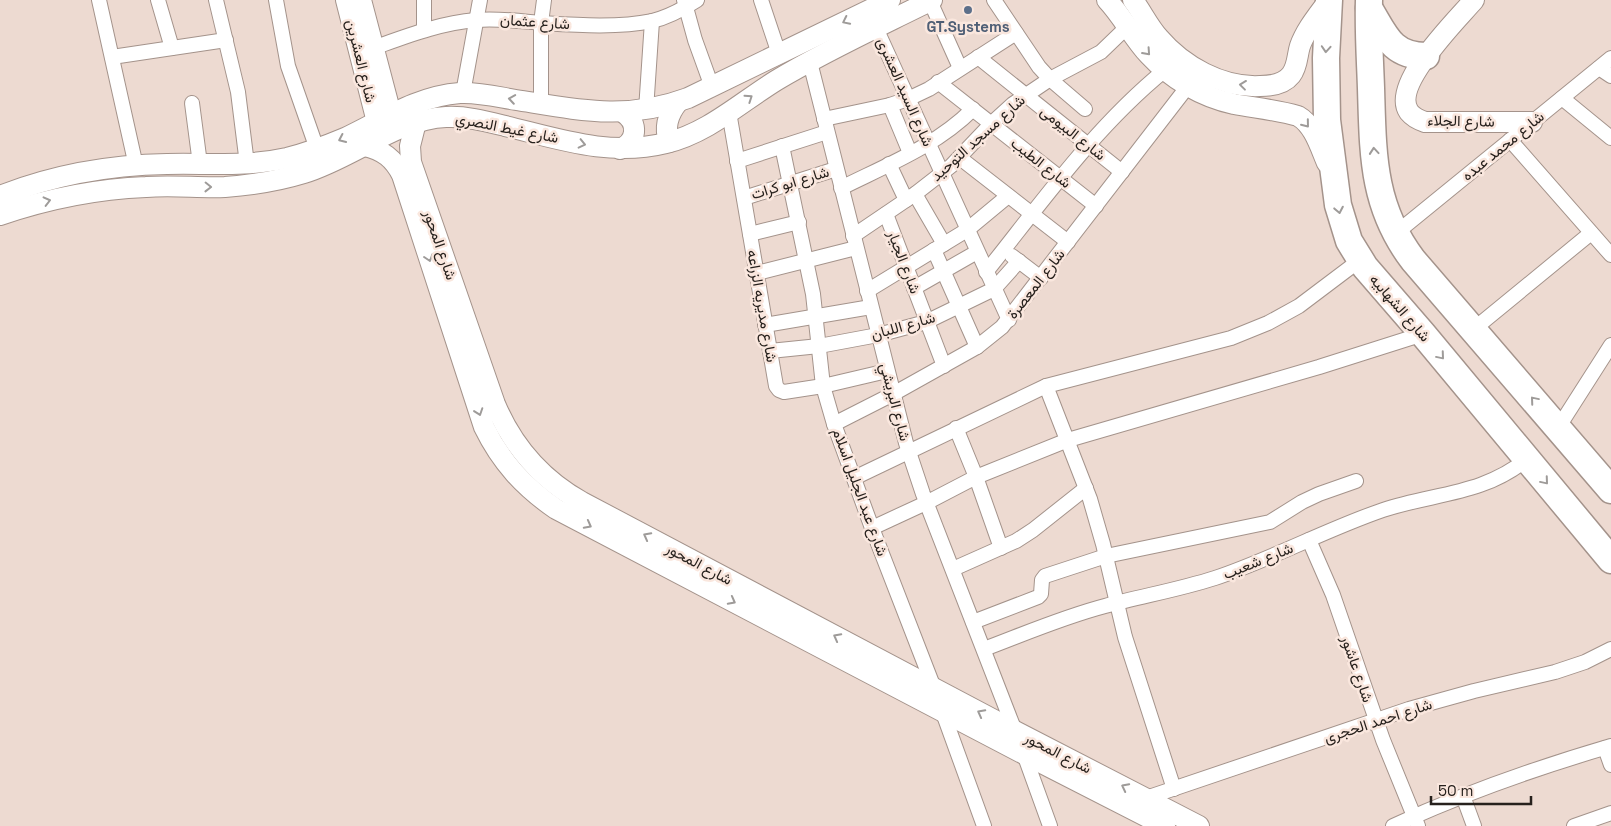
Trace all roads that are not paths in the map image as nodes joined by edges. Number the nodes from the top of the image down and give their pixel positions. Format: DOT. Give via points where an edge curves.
graph roads {
  1 [pos="100,0"];
  2 [pos="158,0"];
  3 [pos="216,0"];
  4 [pos="276,0"];
  5 [pos="346,0"];
  6 [pos="360,0"];
  7 [pos="424,0"];
  8 [pos="480,0"];
  9 [pos="544,0"];
  10 [pos="761,0"];
  11 [pos="931,0"];
  12 [pos="994,0"];
  13 [pos="1107,0"];
  14 [pos="1133,0"];
  15 [pos="1329,0"];
  16 [pos="1474,0"];
  17 [pos="689,2"];
  18 [pos="877,3"];
  19 [pos="1369,4"];
  20 [pos="476,20"];
  21 [pos="652,21"];
  22 [pos="541,23"];
  23 [pos="1128,26"];
  24 [pos="876,28"];
  25 [pos="424,29"];
  26 [pos="1016,33"];
  27 [pos="226,40"];
  28 [pos="172,48"];
  29 [pos="373,48"];
  30 [pos="779,54"];
  31 [pos="1426,56"];
  32 [pos="112,57"];
  33 [pos="978,57"];
  34 [pos="1611,58"];
  35 [pos="810,62"];
  36 [pos="960,68"];
  37 [pos="1599,68"];
  38 [pos="1165,70"];
  39 [pos="1611,76"];
  40 [pos="1050,79"];
  41 [pos="938,82"];
  42 [pos="1276,84"];
  43 [pos="1188,86"];
  44 [pos="712,87"];
  45 [pos="463,93"];
  46 [pos="1025,95"];
  47 [pos="1562,98"];
  48 [pos="908,99"];
  49 [pos="678,102"];
  50 [pos="192,103"];
  51 [pos="541,104"];
  52 [pos="890,105"];
  53 [pos="973,109"];
  54 [pos="1086,109"];
  55 [pos="646,110"];
  56 [pos="1275,110"];
  57 [pos="624,112"];
  58 [pos="729,112"];
  59 [pos="384,118"];
  60 [pos="416,122"];
  61 [pos="1532,122"];
  62 [pos="991,124"];
  63 [pos="826,125"];
  64 [pos="1611,138"];
  65 [pos="1510,140"];
  66 [pos="669,142"];
  67 [pos="928,144"];
  68 [pos="1088,145"];
  69 [pos="365,146"];
  70 [pos="782,146"];
  71 [pos="317,149"];
  72 [pos="620,149"];
  73 [pos="910,154"];
  74 [pos="960,158"];
  75 [pos="737,161"];
  76 [pos="200,164"];
  77 [pos="247,164"];
  78 [pos="890,164"];
  79 [pos="144,165"];
  80 [pos="100,169"];
  81 [pos="836,169"];
  82 [pos="1122,172"];
  83 [pos="942,174"];
  84 [pos="1061,178"];
  85 [pos="1335,181"];
  86 [pos="790,183"];
  87 [pos="149,187"];
  88 [pos="841,188"];
  89 [pos="100,191"];
  90 [pos="0,196"];
  91 [pos="1008,196"];
  92 [pos="910,197"];
  93 [pos="744,198"];
  94 [pos="1096,206"];
  95 [pos="886,214"];
  96 [pos="1032,214"];
  97 [pos="0,215"];
  98 [pos="799,222"];
  99 [pos="967,230"];
  100 [pos="1592,233"];
  101 [pos="750,234"];
  102 [pos="1395,234"];
  103 [pos="855,242"];
  104 [pos="1068,242"];
  105 [pos="939,247"];
  106 [pos="1004,250"];
  107 [pos="978,252"];
  108 [pos="1611,255"];
  109 [pos="807,260"];
  110 [pos="1360,260"];
  111 [pos="1019,261"];
  112 [pos="906,267"];
  113 [pos="943,271"];
  114 [pos="986,272"];
  115 [pos="757,274"];
  116 [pos="1425,274"];
  117 [pos="1041,278"];
  118 [pos="914,288"];
  119 [pos="994,289"];
  120 [pos="867,291"];
  121 [pos="959,306"];
  122 [pos="871,307"];
  123 [pos="1406,314"];
  124 [pos="816,316"];
  125 [pos="1009,320"];
  126 [pos="926,322"];
  127 [pos="765,325"];
  128 [pos="1474,330"];
  129 [pos="878,334"];
  130 [pos="1424,334"];
  131 [pos="1611,345"];
  132 [pos="819,346"];
  133 [pos="977,346"];
  134 [pos="770,351"];
  135 [pos="944,366"];
  136 [pos="887,371"];
  137 [pos="822,386"];
  138 [pos="1046,386"];
  139 [pos="893,394"];
  140 [pos="834,424"];
  141 [pos="956,428"];
  142 [pos="1558,428"];
  143 [pos="1068,440"];
  144 [pos="909,452"];
  145 [pos="1527,459"];
  146 [pos="976,476"];
  147 [pos="854,478"];
  148 [pos="1356,481"];
  149 [pos="1610,487"];
  150 [pos="1086,488"];
  151 [pos="926,503"];
  152 [pos="872,528"];
  153 [pos="1310,540"];
  154 [pos="1001,548"];
  155 [pos="1106,556"];
  156 [pos="1611,560"];
  157 [pos="953,569"];
  158 [pos="1116,603"];
  159 [pos="973,622"];
  160 [pos="984,649"];
  161 [pos="1611,649"];
  162 [pos="934,688"];
  163 [pos="942,711"];
  164 [pos="1375,720"];
  165 [pos="1015,731"];
  166 [pos="1608,747"];
  167 [pos="1024,754"];
  168 [pos="1611,765"];
  169 [pos="1174,789"];
  170 [pos="1463,796"];
  171 [pos="1156,812"];
  172 [pos="1611,813"];
  173 [pos="1416,821"];
  174 [pos="984,826"];
  175 [pos="1050,826"];
  176 [pos="1199,826"];
  177 [pos="1394,826"];
  178 [pos="1474,826"];
  179 [pos="1574,826"];
  1 -- 32 [label="street"];
  2 -- 28 [label="street"];
  3 -- 27 [label="street"];
  4 -- 71 [label="street" via="288,66"];
  5 -- 59 [label="main road, شارع العشرين"];
  6 -- 29 [label="main road, شارع العشرين"];
  7 -- 25 [label="street"];
  8 -- 20 [label="street"];
  9 -- 22 [label="street"];
  10 -- 30 [label="street"];
  11 -- 24 [label="main road, شارع غيط النصري"];
  11 -- 36 [label="street"];
  12 -- 26 [label="street"];
  13 -- 23 [label="main road"];
  42 -- 14 [label="main road, one-way" via="1255,87 1235,84 1198,69 1157,36"];
  15 -- 42 [label="main road" via="1305,35 1296,68 1284,81"];
  15 -- 85 [label="highway, شارع الشهابيه, one-way" via="1326,85"];
  16 -- 31 [label="main road, شارع الجلاء"];
  17 -- 21 [label="street, شارع عثمان" via="676,13"];
  17 -- 44 [label="street" via="695,40"];
  18 -- 30 [label="main road, شارع غيط النصري, one-way"];
  19 -- 31 [label="highway" via="1395,48 1409,55"];
  102 -- 19 [label="highway, one-way" via="1384,206 1374,161"];
  20 -- 22 [label="street, شارع عثمان"];
  20 -- 25 [label="street, شارع عثمان"];
  20 -- 45 [label="street"];
  21 -- 22 [label="street, شارع عثمان" via="585,25"];
  21 -- 55 [label="street"];
  22 -- 51 [label="street"];
  23 -- 38 [label="main road, one-way" via="1148,54"];
  23 -- 40 [label="street, شارع مسجد التوحيد" via="1101,52"];
  24 -- 35 [label="main road, شارع غيط النصري"];
  24 -- 48 [label="street, شارع السيد العشرى"];
  25 -- 29 [label="street, شارع عثمان"];
  26 -- 33 [label="street"];
  26 -- 40 [label="street"];
  27 -- 28 [label="street"];
  27 -- 77 [label="street" via="238,92"];
  28 -- 32 [label="street"];
  29 -- 59 [label="main road, شارع العشرين"];
  30 -- 44 [label="main road, شارع غيط النصري"];
  31 -- 61 [label="main road, شارع الجلاء" via="1407,89 1406,106 1416,118 1425,122"];
  32 -- 79 [label="street"];
  33 -- 36 [label="street"];
  33 -- 46 [label="street, شارع البيومى"];
  34 -- 37 [label="street, شارع محمد عبده"];
  58 -- 35 [label="main road, شارع غيط النصري, one-way"];
  35 -- 63 [label="street, شارع البريشي"];
  36 -- 41 [label="street"];
  37 -- 39 [label="street"];
  37 -- 47 [label="street, شارع محمد عبده"];
  38 -- 43 [label="main road"];
  38 -- 68 [label="street" via="1121,108"];
  40 -- 46 [label="street, شارع مسجد التوحيد"];
  40 -- 54 [label="street"];
  41 -- 48 [label="street"];
  41 -- 53 [label="street, شارع الطيب"];
  42 -- 56 [label="main road" via="1284,98 1282,105"];
  43 -- 56 [label="main road" via="1234,104"];
  43 -- 82 [label="street, شارع المعصرة"];
  44 -- 49 [label="main road, شارع غيط النصري"];
  51 -- 45 [label="main road, شارع غيط النصري, one-way"];
  45 -- 59 [label="main road, شارع غيط النصري" via="427,98"];
  46 -- 62 [label="street, شارع مسجد التوحيد"];
  46 -- 68 [label="street, شارع البيومى"];
  47 -- 61 [label="street, شارع محمد عبده"];
  47 -- 64 [label="street"];
  48 -- 52 [label="street"];
  48 -- 67 [label="street, شارع السيد العشرى"];
  49 -- 55 [label="main road, شارع غيط النصري"];
  49 -- 66 [label="main road" via="667,121"];
  50 -- 76 [label="street"];
  51 -- 57 [label="main road, شارع غيط النصري" via="594,112"];
  52 -- 63 [label="street"];
  52 -- 73 [label="street"];
  53 -- 62 [label="street, شارع الطيب"];
  53 -- 67 [label="street"];
  55 -- 57 [label="main road, شارع غيط النصري"];
  56 -- 85 [label="main road, one-way" via="1305,120"];
  57 -- 72 [label="main road" via="633,122 634,134 628,145"];
  58 -- 66 [label="main road, شارع غيط النصري" via="694,133"];
  58 -- 75 [label="street, شارع مديريه الزراعه"];
  59 -- 71 [label="main road, شارع غيط النصري, one-way"];
  60 -- 69 [label="main road, شارع غيط النصري"];
  60 -- 72 [label="main road, شارع غيط النصري, one-way" via="443,117 471,118 595,147"];
  162 -- 60 [label="main road, شارع المحور, one-way" via="582,502 554,484 529,461 509,434 495,404 414,170 410,146"];
  61 -- 65 [label="street, شارع محمد عبده"];
  62 -- 74 [label="street, شارع مسجد التوحيد"];
  62 -- 84 [label="street, شارع الطيب"];
  63 -- 70 [label="street"];
  63 -- 81 [label="street, شارع البريشي"];
  65 -- 100 [label="street"];
  65 -- 102 [label="street, شارع محمد عبده"];
  66 -- 72 [label="main road, شارع غيط النصري"];
  67 -- 73 [label="street"];
  67 -- 83 [label="street, شارع السيد العشرى"];
  68 -- 82 [label="street, شارع البيومى"];
  68 -- 84 [label="street"];
  87 -- 69 [label="main road, شارع غيط النصري, one-way" via="223,187 272,181 320,168"];
  69 -- 163 [label="main road, شارع المحور, one-way" via="388,156 402,175 484,427 502,459 526,487 556,509"];
  70 -- 75 [label="street"];
  70 -- 86 [label="street, شارع عبد الجليل اسلام"];
  71 -- 77 [label="main road, شارع غيط النصري" via="289,158"];
  73 -- 78 [label="street"];
  74 -- 83 [label="street, شارع مسجد التوحيد"];
  74 -- 91 [label="street"];
  75 -- 93 [label="street, شارع مديريه الزراعه"];
  76 -- 77 [label="main road, شارع غيط النصري"];
  76 -- 79 [label="main road, شارع غيط النصري"];
  78 -- 88 [label="street"];
  78 -- 92 [label="street"];
  79 -- 80 [label="main road, شارع غيط النصري"];
  79 -- 87 [label="main road" via="145,182"];
  80 -- 89 [label="main road" via="108,182"];
  80 -- 90 [label="main road, شارع غيط النصري" via="53,178"];
  81 -- 86 [label="street, شارع ابو كرات"];
  81 -- 88 [label="street, شارع البريشي"];
  82 -- 94 [label="street, شارع المعصرة"];
  83 -- 92 [label="street, شارع مسجد التوحيد"];
  83 -- 99 [label="street, شارع السيد العشرى"];
  84 -- 94 [label="street, شارع الطيب"];
  84 -- 96 [label="street"];
  85 -- 110 [label="highway, شارع الشهابيه, one-way" via="1343,227"];
  86 -- 93 [label="street, شارع ابو كرات"];
  86 -- 98 [label="street, شارع عبد الجليل اسلام"];
  87 -- 89 [label="main road, شارع غيط النصري"];
  88 -- 103 [label="street, شارع البريشي"];
  97 -- 89 [label="main road, شارع غيط النصري, one-way"];
  91 -- 96 [label="street"];
  91 -- 99 [label="street"];
  92 -- 95 [label="street, شارع مسجد التوحيد"];
  92 -- 105 [label="street"];
  93 -- 101 [label="street, شارع مديريه الزراعه"];
  94 -- 104 [label="street, شارع المعصرة"];
  95 -- 103 [label="street, شارع مسجد التوحيد"];
  95 -- 112 [label="street, شارع الجيار"];
  96 -- 104 [label="street"];
  96 -- 106 [label="street"];
  98 -- 101 [label="street"];
  98 -- 109 [label="street, شارع عبد الجليل اسلام"];
  99 -- 105 [label="street"];
  99 -- 107 [label="street, شارع السيد العشرى"];
  100 -- 108 [label="street"];
  100 -- 128 [label="street"];
  101 -- 115 [label="street, شارع مديريه الزراعه"];
  102 -- 116 [label="highway"];
  103 -- 109 [label="street, شارع مسجد التوحيد"];
  103 -- 120 [label="street, شارع البريشي"];
  104 -- 117 [label="street, شارع المعصرة"];
  105 -- 112 [label="street"];
  105 -- 113 [label="street"];
  106 -- 111 [label="street"];
  106 -- 114 [label="street"];
  107 -- 113 [label="street"];
  107 -- 114 [label="street, شارع السيد العشرى"];
  109 -- 115 [label="street, شارع مسجد التوحيد"];
  109 -- 124 [label="street, شارع عبد الجليل اسلام"];
  110 -- 123 [label="highway, شارع الشهابيه"];
  110 -- 138 [label="street" via="1299,306 1231,338"];
  111 -- 117 [label="street"];
  111 -- 119 [label="street, شارع اللبان"];
  112 -- 118 [label="street, شارع الجيار"];
  112 -- 120 [label="street"];
  113 -- 118 [label="street"];
  113 -- 121 [label="street"];
  114 -- 119 [label="street, شارع السيد العشرى"];
  115 -- 127 [label="street, شارع مديريه الزراعه"];
  116 -- 123 [label="highway" via="1420,299"];
  116 -- 128 [label="highway"];
  117 -- 125 [label="street, شارع المعصرة"];
  118 -- 126 [label="street, شارع الجيار"];
  119 -- 121 [label="street, شارع اللبان"];
  119 -- 125 [label="street, شارع السيد العشرى"];
  120 -- 122 [label="street, شارع البريشي"];
  121 -- 126 [label="street, شارع اللبان"];
  121 -- 133 [label="street"];
  122 -- 124 [label="street"];
  122 -- 129 [label="street, شارع البريشي"];
  123 -- 130 [label="highway, شارع الشهابيه"];
  124 -- 127 [label="street"];
  124 -- 132 [label="street, شارع عبد الجليل اسلام"];
  125 -- 133 [label="street, شارع المعصرة"];
  126 -- 129 [label="street, شارع اللبان"];
  126 -- 135 [label="street, شارع الجيار"];
  127 -- 134 [label="street, شارع مديريه الزراعه"];
  142 -- 128 [label="highway, one-way"];
  129 -- 132 [label="street, شارع اللبان"];
  129 -- 136 [label="street, شارع البريشي"];
  130 -- 143 [label="street"];
  130 -- 145 [label="highway, شارع الشهابيه, one-way"];
  131 -- 142 [label="street"];
  132 -- 134 [label="street, شارع اللبان"];
  132 -- 137 [label="street, شارع عبد الجليل اسلام"];
  133 -- 135 [label="street, شارع المعصرة"];
  134 -- 137 [label="street, شارع مديريه الزراعه" via="779,390"];
  135 -- 139 [label="street, شارع المعصرة"];
  136 -- 137 [label="street, شارع مديريه الزراعه"];
  136 -- 139 [label="street, شارع البريشي"];
  137 -- 140 [label="street, شارع عبد الجليل اسلام"];
  138 -- 141 [label="street"];
  138 -- 143 [label="street"];
  139 -- 140 [label="street, شارع المعصرة"];
  139 -- 144 [label="street, شارع البريشي"];
  140 -- 147 [label="street, شارع عبد الجليل اسلام"];
  141 -- 144 [label="street"];
  141 -- 146 [label="street"];
  142 -- 149 [label="highway"];
  143 -- 146 [label="street"];
  143 -- 150 [label="street"];
  144 -- 147 [label="street"];
  144 -- 151 [label="street, شارع البريشي"];
  145 -- 153 [label="street, شارع شعيب" via="1500,478 1477,487 1393,507"];
  145 -- 156 [label="highway, شارع الشهابيه, one-way"];
  146 -- 151 [label="street"];
  146 -- 154 [label="street"];
  147 -- 152 [label="street, شارع عبد الجليل اسلام"];
  148 -- 155 [label="street" via="1319,494 1270,522"];
  150 -- 154 [label="street" via="1033,530"];
  150 -- 155 [label="street"];
  151 -- 152 [label="street"];
  151 -- 157 [label="street, شارع البريشي"];
  152 -- 162 [label="street, شارع عبد الجليل اسلام"];
  153 -- 158 [label="street, شارع شعيب" via="1203,582"];
  153 -- 164 [label="street, شارع عاشور"];
  154 -- 157 [label="street"];
  155 -- 158 [label="street"];
  155 -- 159 [label="street" via="1045,576 1038,597"];
  157 -- 159 [label="street, شارع البريشي"];
  158 -- 160 [label="street, شارع شعيب" via="1068,617"];
  158 -- 169 [label="street"];
  159 -- 160 [label="street, شارع البريشي"];
  160 -- 165 [label="street, شارع البريشي"];
  161 -- 164 [label="street, شارع احمد الحجرى" via="1555,672 1474,691"];
  162 -- 163 [label="street, شارع عبد الجليل اسلام"];
  165 -- 162 [label="main road, شارع المحور, one-way"];
  163 -- 167 [label="main road, شارع المحور"];
  163 -- 174 [label="street, شارع عبد الجليل اسلام"];
  164 -- 169 [label="street, شارع احمد الحجرى"];
  164 -- 173 [label="street, شارع عاشور"];
  171 -- 165 [label="main road, شارع المحور, one-way"];
  166 -- 168 [label="street"];
  166 -- 170 [label="street"];
  167 -- 171 [label="main road, شارع المحور"];
  167 -- 175 [label="street"];
  169 -- 171 [label="street, شارع احمد الحجرى"];
  170 -- 173 [label="street"];
  170 -- 178 [label="street"];
  171 -- 176 [label="main road, شارع المحور"];
  172 -- 179 [label="street"];
  173 -- 177 [label="street"];
}
